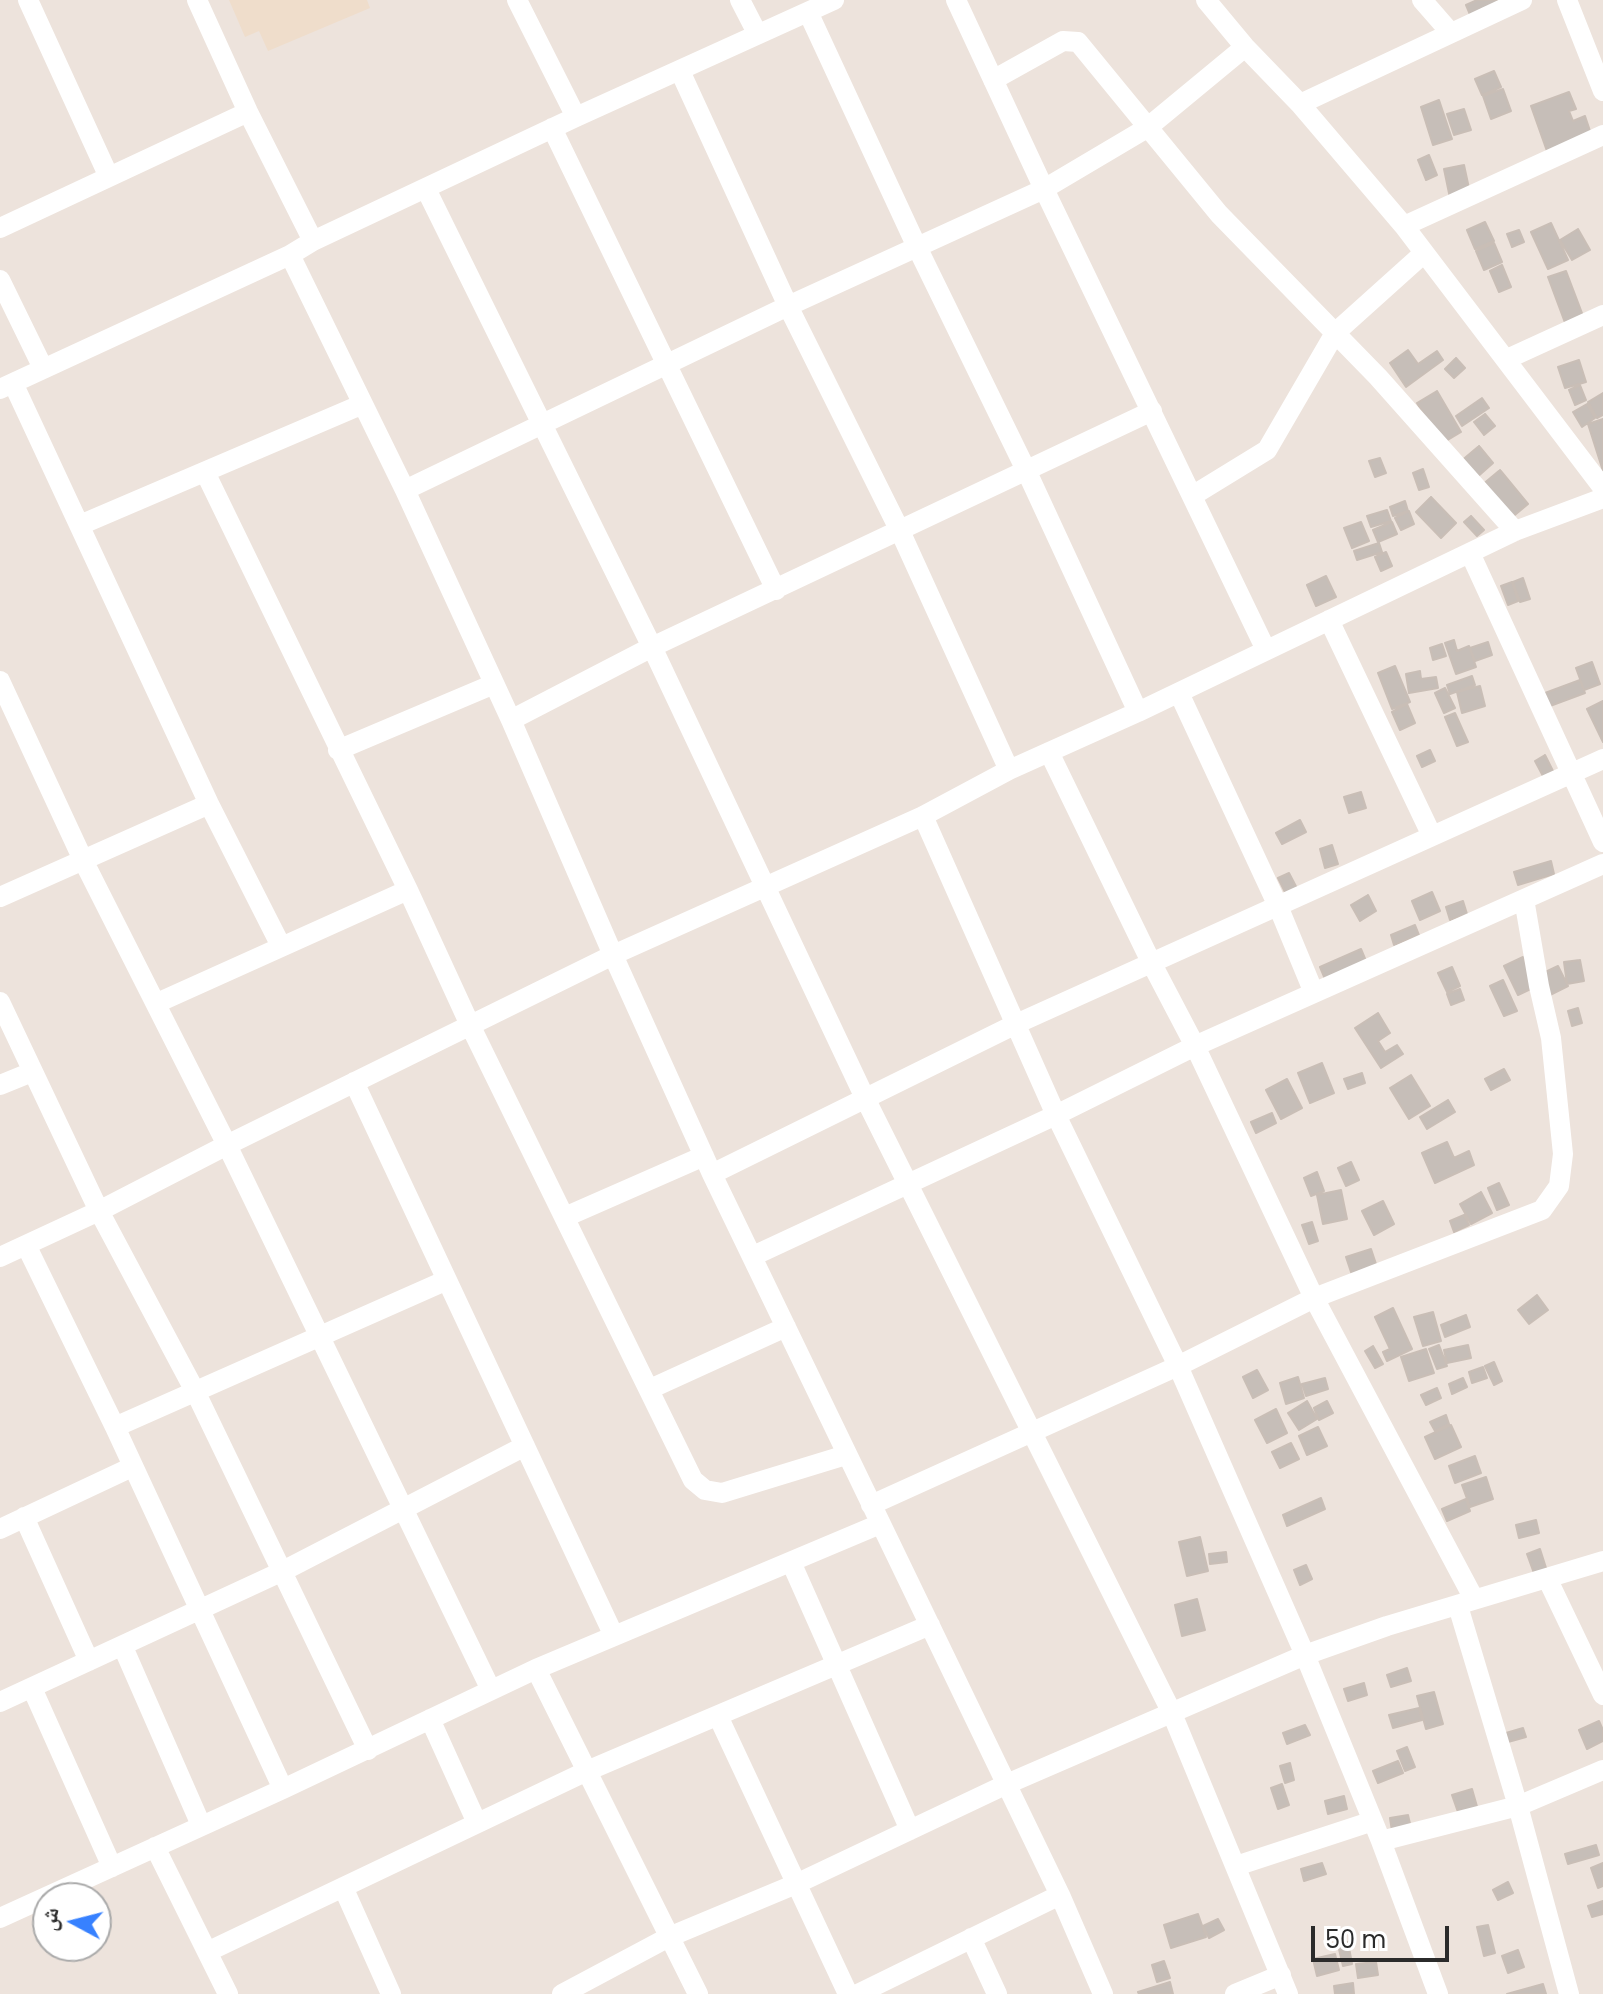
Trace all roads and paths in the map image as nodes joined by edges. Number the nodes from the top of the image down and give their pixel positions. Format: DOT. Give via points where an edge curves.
graph roads {
  1 [pos="28,0"];
  2 [pos="197,0"];
  3 [pos="517,0"];
  4 [pos="740,0"];
  5 [pos="834,0"];
  6 [pos="956,0"];
  7 [pos="1206,0"];
  8 [pos="1422,0"];
  9 [pos="1522,0"];
  10 [pos="1567,0"];
  11 [pos="808,12"];
  12 [pos="1450,32"];
  13 [pos="757,33"];
  14 [pos="1245,47"];
  15 [pos="680,71"];
  16 [pos="993,80"];
  17 [pos="1603,91"];
  18 [pos="1300,104"];
  19 [pos="248,112"];
  20 [pos="576,117"];
  21 [pos="552,128"];
  22 [pos="1147,128"];
  23 [pos="1603,135"];
  24 [pos="109,177"];
  25 [pos="426,189"];
  26 [pos="1044,189"];
  27 [pos="1404,226"];
  28 [pos="0,228"];
  29 [pos="313,241"];
  30 [pos="917,247"];
  31 [pos="1424,253"];
  32 [pos="290,255"];
  33 [pos="0,280"];
  34 [pos="788,306"];
  35 [pos="1603,315"];
  36 [pos="1335,333"];
  37 [pos="1507,359"];
  38 [pos="667,364"];
  39 [pos="43,368"];
  40 [pos="7,386"];
  41 [pos="363,404"];
  42 [pos="1152,411"];
  43 [pos="543,426"];
  44 [pos="205,472"];
  45 [pos="1027,472"];
  46 [pos="1603,488"];
  47 [pos="405,490"];
  48 [pos="1192,496"];
  49 [pos="1603,498"];
  50 [pos="80,525"];
  51 [pos="900,531"];
  52 [pos="1515,531"];
  53 [pos="1470,553"];
  54 [pos="776,590"];
  55 [pos="1329,620"];
  56 [pos="652,647"];
  57 [pos="1266,650"];
  58 [pos="0,681"];
  59 [pos="494,684"];
  60 [pos="1179,693"];
  61 [pos="1138,712"];
  62 [pos="511,720"];
  63 [pos="338,750"];
  64 [pos="1049,752"];
  65 [pos="1603,759"];
  66 [pos="1009,770"];
  67 [pos="1572,772"];
  68 [pos="209,804"];
  69 [pos="923,816"];
  70 [pos="1432,836"];
  71 [pos="1603,842"];
  72 [pos="84,862"];
  73 [pos="1603,864"];
  74 [pos="766,887"];
  75 [pos="408,890"];
  76 [pos="0,897"];
  77 [pos="1524,899"];
  78 [pos="1278,906"];
  79 [pos="281,946"];
  80 [pos="613,955"];
  81 [pos="1152,964"];
  82 [pos="1314,993"];
  83 [pos="0,1002"];
  84 [pos="157,1003"];
  85 [pos="1016,1024"];
  86 [pos="470,1025"];
  87 [pos="1195,1046"];
  88 [pos="32,1072"];
  89 [pos="354,1082"];
  90 [pos="0,1085"];
  91 [pos="865,1098"];
  92 [pos="1056,1115"];
  93 [pos="227,1145"];
  94 [pos="708,1165"];
  95 [pos="910,1184"];
  96 [pos="99,1211"];
  97 [pos="565,1217"];
  98 [pos="26,1245"];
  99 [pos="753,1256"];
  100 [pos="0,1257"];
  101 [pos="447,1280"];
  102 [pos="1314,1298"];
  103 [pos="786,1327"];
  104 [pos="320,1337"];
  105 [pos="1178,1366"];
  106 [pos="650,1389"];
  107 [pos="196,1393"];
  108 [pos="115,1427"];
  109 [pos="1032,1430"];
  110 [pos="525,1446"];
  111 [pos="846,1455"];
  112 [pos="132,1467"];
  113 [pos="404,1507"];
  114 [pos="876,1514"];
  115 [pos="24,1517"];
  116 [pos="0,1529"];
  117 [pos="1603,1561"];
  118 [pos="791,1562"];
  119 [pos="283,1571"];
  120 [pos="1547,1578"];
  121 [pos="1466,1603"];
  122 [pos="199,1612"];
  123 [pos="930,1625"];
  124 [pos="614,1636"];
  125 [pos="123,1647"];
  126 [pos="1305,1655"];
  127 [pos="89,1661"];
  128 [pos="837,1666"];
  129 [pos="536,1669"];
  130 [pos="32,1688"];
  131 [pos="491,1690"];
  132 [pos="1603,1695"];
  133 [pos="0,1702"];
  134 [pos="1171,1711"];
  135 [pos="718,1716"];
  136 [pos="430,1719"];
  137 [pos="368,1750"];
  138 [pos="1603,1770"];
  139 [pos="587,1771"];
  140 [pos="1007,1784"];
  141 [pos="283,1789"];
  142 [pos="1518,1806"];
  143 [pos="1373,1821"];
  144 [pos="477,1823"];
  145 [pos="201,1825"];
  146 [pos="910,1830"];
  147 [pos="1381,1841"];
  148 [pos="155,1847"];
  149 [pos="1236,1866"];
  150 [pos="112,1867"];
  151 [pos="796,1884"];
  152 [pos="343,1887"];
  153 [pos="1060,1895"];
  154 [pos="0,1918"];
  155 [pos="669,1937"];
  156 [pos="971,1938"];
  157 [pos="207,1952"];
  158 [pos="1285,1985"];
  159 [pos="228,1994"];
  160 [pos="391,1994"];
  161 [pos="562,1994"];
  162 [pos="698,1994"];
  163 [pos="848,1994"];
  164 [pos="858,1994"];
  165 [pos="997,1994"];
  166 [pos="1103,1994"];
  167 [pos="1235,1994"];
  168 [pos="1438,1994"];
  169 [pos="1569,1994"];
  1 -- 24 [label="street"];
  2 -- 19 [label="street"];
  3 -- 20 [label="street"];
  4 -- 13 [label="street"];
  5 -- 11 [label="street"];
  6 -- 16 [label="street"];
  7 -- 14 [label="street"];
  8 -- 12 [label="street"];
  9 -- 12 [label="street"];
  10 -- 17 [label="street"];
  11 -- 13 [label="street"];
  11 -- 30 [label="street"];
  12 -- 18 [label="street"];
  13 -- 15 [label="street"];
  14 -- 18 [label="street"];
  14 -- 22 [label="street"];
  15 -- 20 [label="street"];
  15 -- 34 [label="street"];
  16 -- 22 [label="street" via="1063,41 1078,42"];
  16 -- 26 [label="street"];
  18 -- 27 [label="street"];
  19 -- 24 [label="street"];
  19 -- 29 [label="street"];
  20 -- 21 [label="street"];
  21 -- 25 [label="street"];
  21 -- 38 [label="street"];
  22 -- 26 [label="street"];
  22 -- 36 [label="street" via="1219,214"];
  23 -- 27 [label="street"];
  24 -- 28 [label="street"];
  25 -- 29 [label="street"];
  25 -- 43 [label="street"];
  26 -- 30 [label="street"];
  26 -- 42 [label="street"];
  27 -- 31 [label="street"];
  29 -- 32 [label="street"];
  30 -- 34 [label="street"];
  30 -- 45 [label="street"];
  31 -- 36 [label="street"];
  31 -- 37 [label="street"];
  32 -- 39 [label="street"];
  32 -- 41 [label="street"];
  33 -- 39 [label="street"];
  34 -- 38 [label="street"];
  34 -- 51 [label="street"];
  35 -- 37 [label="street"];
  36 -- 48 [label="street" via="1267,450"];
  36 -- 52 [label="street"];
  37 -- 46 [label="street"];
  38 -- 43 [label="street"];
  38 -- 54 [label="street"];
  39 -- 40 [label="street"];
  40 -- 50 [label="street"];
  41 -- 44 [label="street"];
  41 -- 47 [label="street"];
  42 -- 45 [label="street"];
  42 -- 48 [label="street"];
  43 -- 47 [label="street"];
  43 -- 56 [label="street"];
  44 -- 50 [label="street"];
  44 -- 63 [label="street"];
  45 -- 51 [label="street"];
  45 -- 61 [label="street"];
  47 -- 59 [label="street"];
  48 -- 57 [label="street"];
  49 -- 52 [label="street"];
  50 -- 68 [label="street"];
  51 -- 54 [label="street"];
  51 -- 66 [label="street"];
  52 -- 53 [label="street"];
  53 -- 55 [label="street"];
  53 -- 67 [label="street"];
  54 -- 56 [label="street"];
  55 -- 57 [label="street"];
  55 -- 70 [label="street"];
  56 -- 62 [label="street"];
  56 -- 74 [label="street"];
  57 -- 60 [label="street"];
  58 -- 72 [label="street"];
  59 -- 62 [label="street"];
  59 -- 63 [label="street"];
  60 -- 61 [label="street"];
  60 -- 78 [label="street"];
  61 -- 64 [label="street"];
  62 -- 80 [label="street"];
  63 -- 75 [label="street"];
  64 -- 66 [label="street"];
  64 -- 81 [label="street"];
  65 -- 67 [label="street"];
  66 -- 69 [label="street"];
  67 -- 70 [label="street"];
  67 -- 71 [label="street"];
  68 -- 72 [label="street"];
  68 -- 79 [label="street"];
  69 -- 74 [label="street"];
  69 -- 85 [label="street"];
  70 -- 78 [label="street"];
  72 -- 76 [label="street"];
  72 -- 84 [label="street"];
  73 -- 77 [label="street"];
  74 -- 80 [label="street"];
  74 -- 91 [label="street"];
  75 -- 79 [label="street"];
  75 -- 86 [label="street"];
  77 -- 82 [label="street"];
  77 -- 102 [label="street" via="1551,1038 1563,1154 1559,1186 1542,1210"];
  78 -- 81 [label="street"];
  78 -- 82 [label="street"];
  79 -- 84 [label="street"];
  80 -- 86 [label="street"];
  80 -- 94 [label="street"];
  81 -- 85 [label="street"];
  81 -- 87 [label="street"];
  82 -- 87 [label="street"];
  83 -- 88 [label="street"];
  84 -- 93 [label="street"];
  85 -- 91 [label="street"];
  85 -- 92 [label="street"];
  86 -- 89 [label="street"];
  86 -- 97 [label="street"];
  87 -- 92 [label="street"];
  87 -- 102 [label="street"];
  88 -- 90 [label="street"];
  88 -- 96 [label="street"];
  89 -- 93 [label="street"];
  89 -- 101 [label="street"];
  91 -- 94 [label="street"];
  91 -- 95 [label="street"];
  92 -- 95 [label="street"];
  92 -- 105 [label="street"];
  93 -- 96 [label="street"];
  93 -- 104 [label="street"];
  94 -- 97 [label="street"];
  94 -- 99 [label="street"];
  95 -- 99 [label="street"];
  95 -- 109 [label="street"];
  96 -- 98 [label="street"];
  96 -- 107 [label="street"];
  97 -- 106 [label="street"];
  98 -- 100 [label="street"];
  98 -- 108 [label="street"];
  99 -- 103 [label="street"];
  101 -- 104 [label="street"];
  101 -- 110 [label="street"];
  102 -- 105 [label="street"];
  102 -- 121 [label="street"];
  103 -- 106 [label="street"];
  103 -- 111 [label="street"];
  104 -- 107 [label="street"];
  104 -- 113 [label="street"];
  105 -- 109 [label="street"];
  105 -- 126 [label="street"];
  106 -- 111 [label="street" via="693,1480 705,1490 722,1493"];
  107 -- 108 [label="street"];
  107 -- 119 [label="street"];
  108 -- 112 [label="street"];
  109 -- 114 [label="street"];
  109 -- 134 [label="street"];
  110 -- 113 [label="street"];
  110 -- 124 [label="street"];
  111 -- 114 [label="street"];
  112 -- 115 [label="street"];
  112 -- 122 [label="street"];
  113 -- 119 [label="street"];
  113 -- 131 [label="street"];
  114 -- 118 [label="street"];
  114 -- 123 [label="street"];
  115 -- 116 [label="street"];
  115 -- 127 [label="street"];
  117 -- 120 [label="street"];
  118 -- 124 [label="street"];
  118 -- 128 [label="street"];
  119 -- 122 [label="street"];
  119 -- 137 [label="street"];
  120 -- 121 [label="street"];
  120 -- 132 [label="street"];
  121 -- 126 [label="street"];
  121 -- 142 [label="street"];
  122 -- 125 [label="street"];
  122 -- 141 [label="street"];
  123 -- 128 [label="street"];
  123 -- 140 [label="street"];
  124 -- 129 [label="street"];
  125 -- 127 [label="street"];
  125 -- 145 [label="street"];
  126 -- 134 [label="street"];
  126 -- 143 [label="street"];
  127 -- 130 [label="street"];
  128 -- 135 [label="street"];
  128 -- 146 [label="street"];
  129 -- 131 [label="street"];
  129 -- 139 [label="street"];
  130 -- 133 [label="street"];
  130 -- 150 [label="street"];
  131 -- 136 [label="street"];
  134 -- 140 [label="street"];
  134 -- 149 [label="street"];
  135 -- 139 [label="street"];
  135 -- 151 [label="street"];
  136 -- 137 [label="street"];
  136 -- 144 [label="street"];
  137 -- 141 [label="street"];
  138 -- 142 [label="street"];
  139 -- 144 [label="street"];
  139 -- 155 [label="street"];
  140 -- 146 [label="street"];
  140 -- 153 [label="street"];
  141 -- 145 [label="street"];
  142 -- 147 [label="street"];
  142 -- 169 [label="street"];
  143 -- 147 [label="street"];
  143 -- 149 [label="street"];
  144 -- 152 [label="street"];
  145 -- 148 [label="street"];
  146 -- 151 [label="street"];
  147 -- 168 [label="street"];
  148 -- 150 [label="street"];
  148 -- 157 [label="street"];
  149 -- 158 [label="street"];
  150 -- 154 [label="street"];
  151 -- 155 [label="street"];
  151 -- 163 [label="street"];
  152 -- 157 [label="street"];
  152 -- 160 [label="street"];
  153 -- 156 [label="street"];
  153 -- 166 [label="street"];
  155 -- 161 [label="street"];
  155 -- 162 [label="street"];
  156 -- 164 [label="street"];
  156 -- 165 [label="street"];
  157 -- 159 [label="street"];
  158 -- 167 [label="street"];
}
